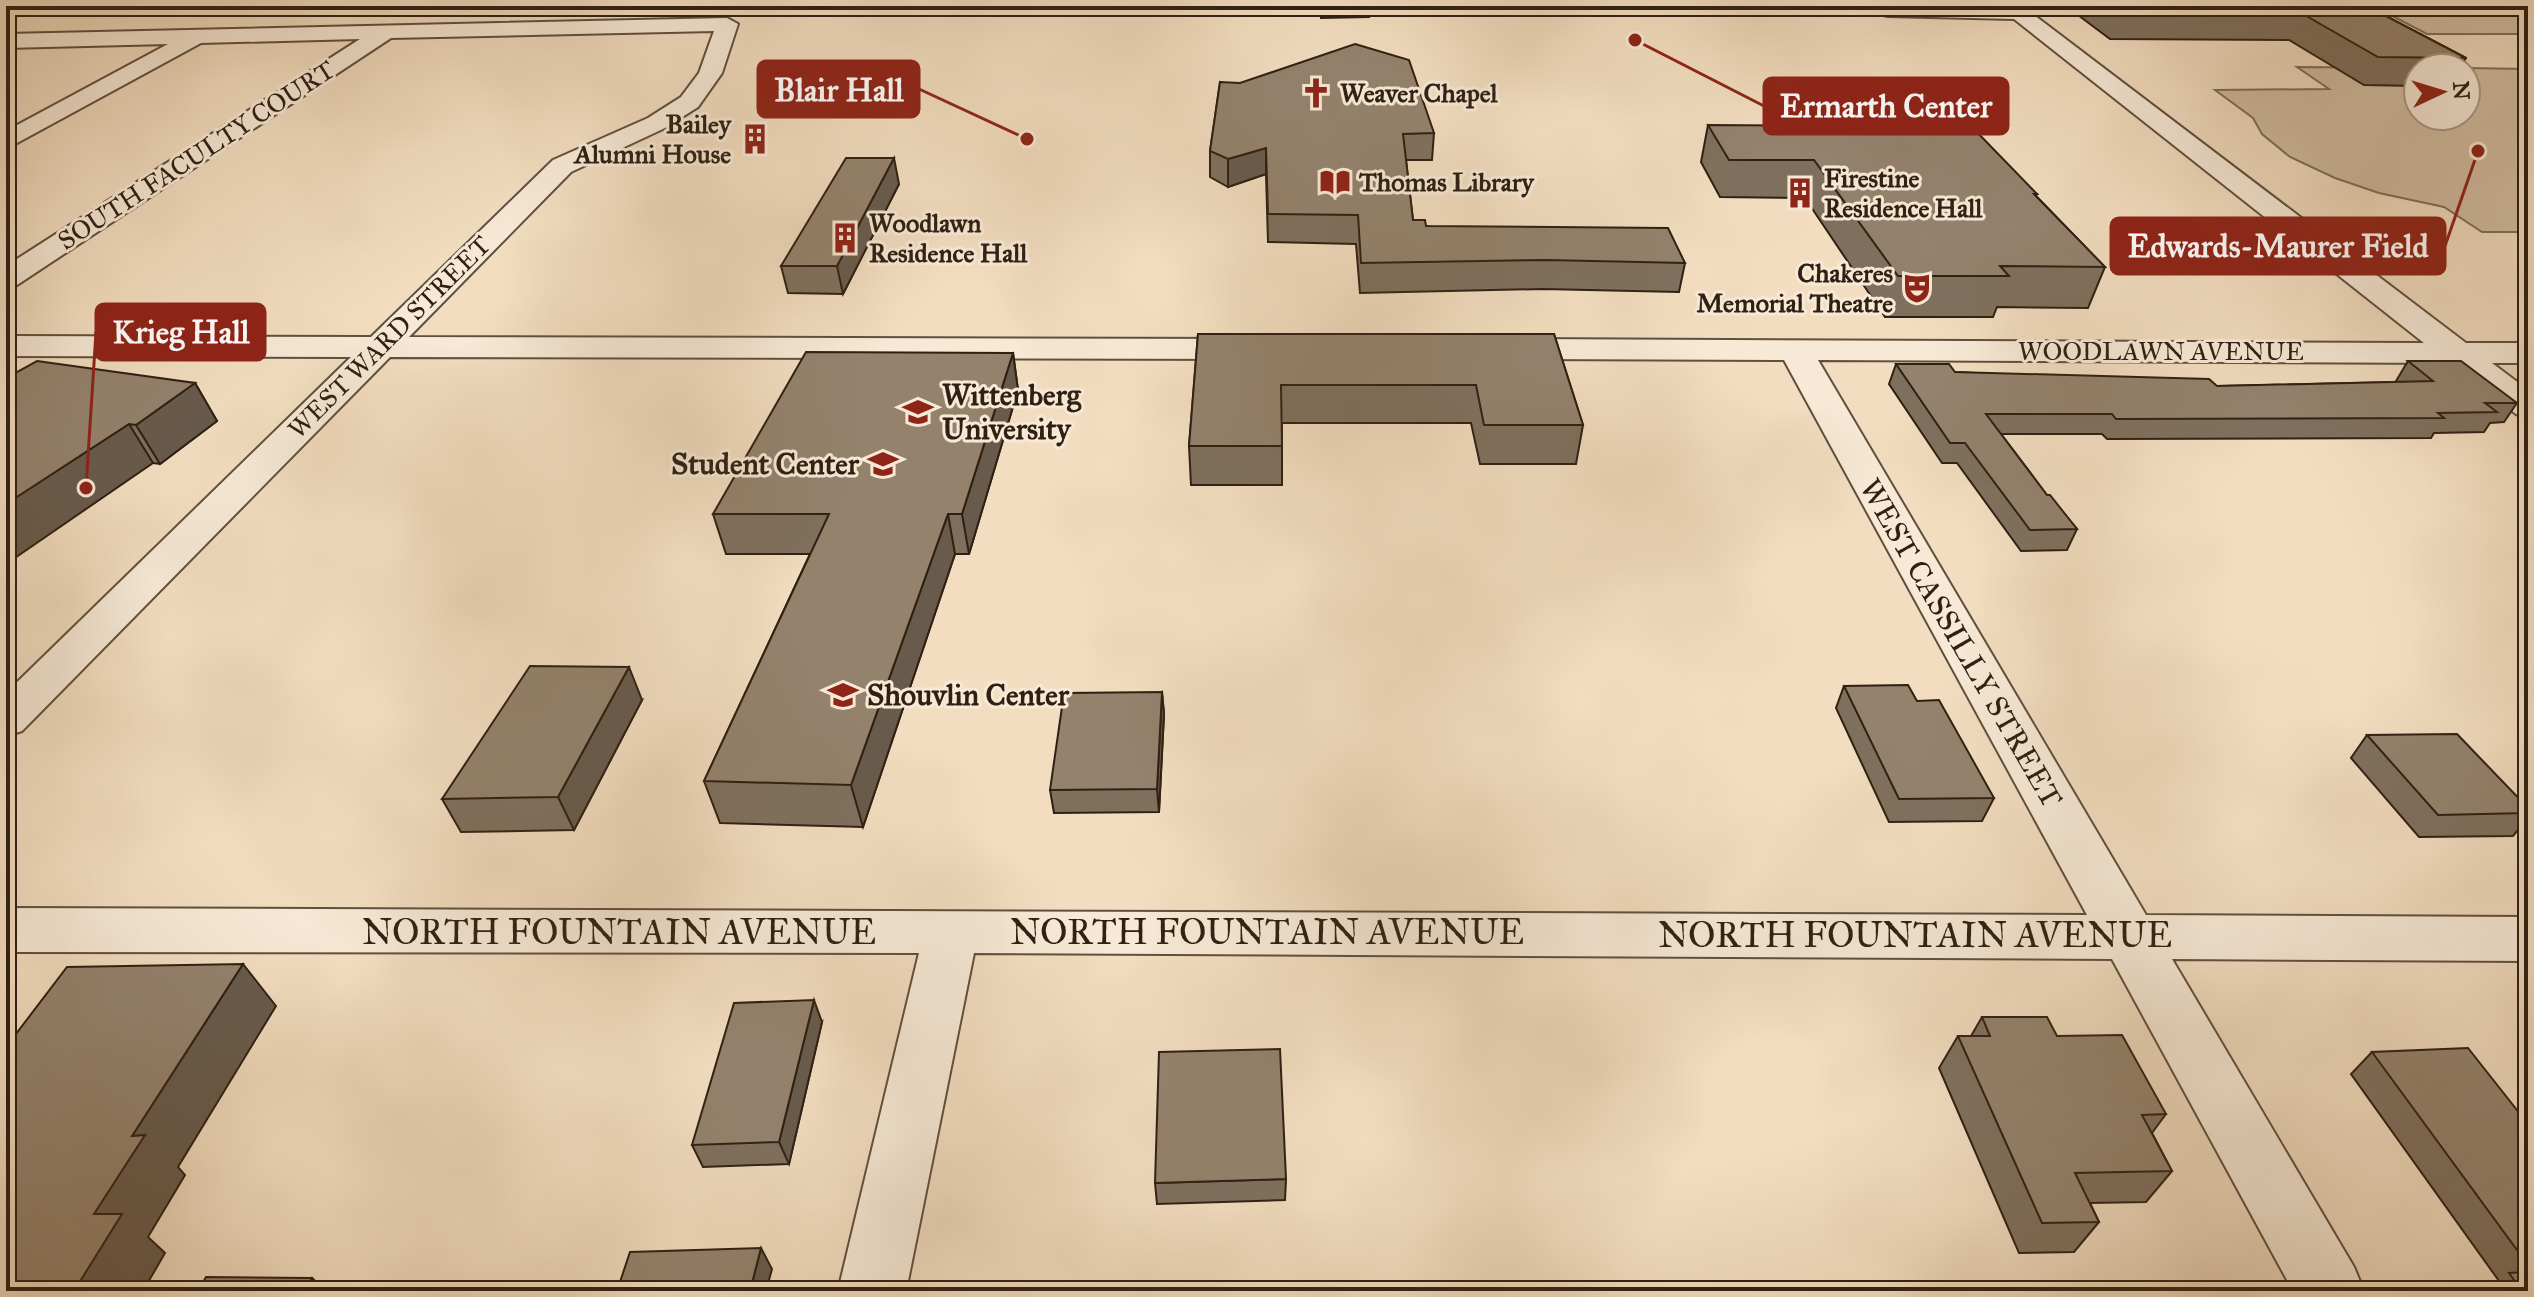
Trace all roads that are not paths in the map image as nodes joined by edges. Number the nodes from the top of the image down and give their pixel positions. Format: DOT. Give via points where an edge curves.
graph roads {
  1 [pos="1867,6"];
  2 [pos="321,13"];
  3 [pos="696,16"];
  4 [pos="386,32"];
  5 [pos="290,34"];
  6 [pos="199,36"];
  7 [pos="6,41"];
  8 [pos="6,141"];
  9 [pos="6,279"];
  10 [pos="6,346"];
  11 [pos="378,348"];
  12 [pos="1285,349"];
  13 [pos="1460,349"];
  14 [pos="1795,350"];
  15 [pos="2458,352"];
  16 [pos="2528,353"];
  17 [pos="2528,407"];
  18 [pos="6,720"];
  19 [pos="6,930"];
  20 [pos="951,931"];
  21 [pos="2128,936"];
  22 [pos="2528,939"];
  23 [pos="872,1291"];
  24 [pos="2330,1291"];
  1 -- 15 [label="street" via="2019,13"];
  2 -- 5 [label="street"];
  3 -- 4 [label="street"];
  3 -- 11 [label="street, WEST WARD STREET" via="727,24 714,64 694,98 562,166"];
  4 -- 5 [label="street"];
  4 -- 9 [label="street, SOUTH FACULTY COURT"];
  5 -- 6 [label="street"];
  6 -- 7 [label="street"];
  6 -- 8 [label="street"];
  10 -- 11 [label="street"];
  11 -- 12 [label="street"];
  11 -- 18 [label="street, WEST WARD STREET"];
  13 -- 14 [label="street, WOODLAWN AVENUE"];
  14 -- 15 [label="street, WOODLAWN AVENUE"];
  14 -- 21 [label="street, WEST CASSILLY STREET"];
  15 -- 16 [label="street, WOODLAWN AVENUE"];
  15 -- 17 [label="street"];
  19 -- 20 [label="street, NORTH FOUNTAIN AVENUE"];
  20 -- 21 [label="street, NORTH FOUNTAIN AVENUE"];
  20 -- 23 [label="street"];
  21 -- 22 [label="street, NORTH FOUNTAIN AVENUE"];
  21 -- 24 [label="street, WEST CASSILLY STREET"];
}
